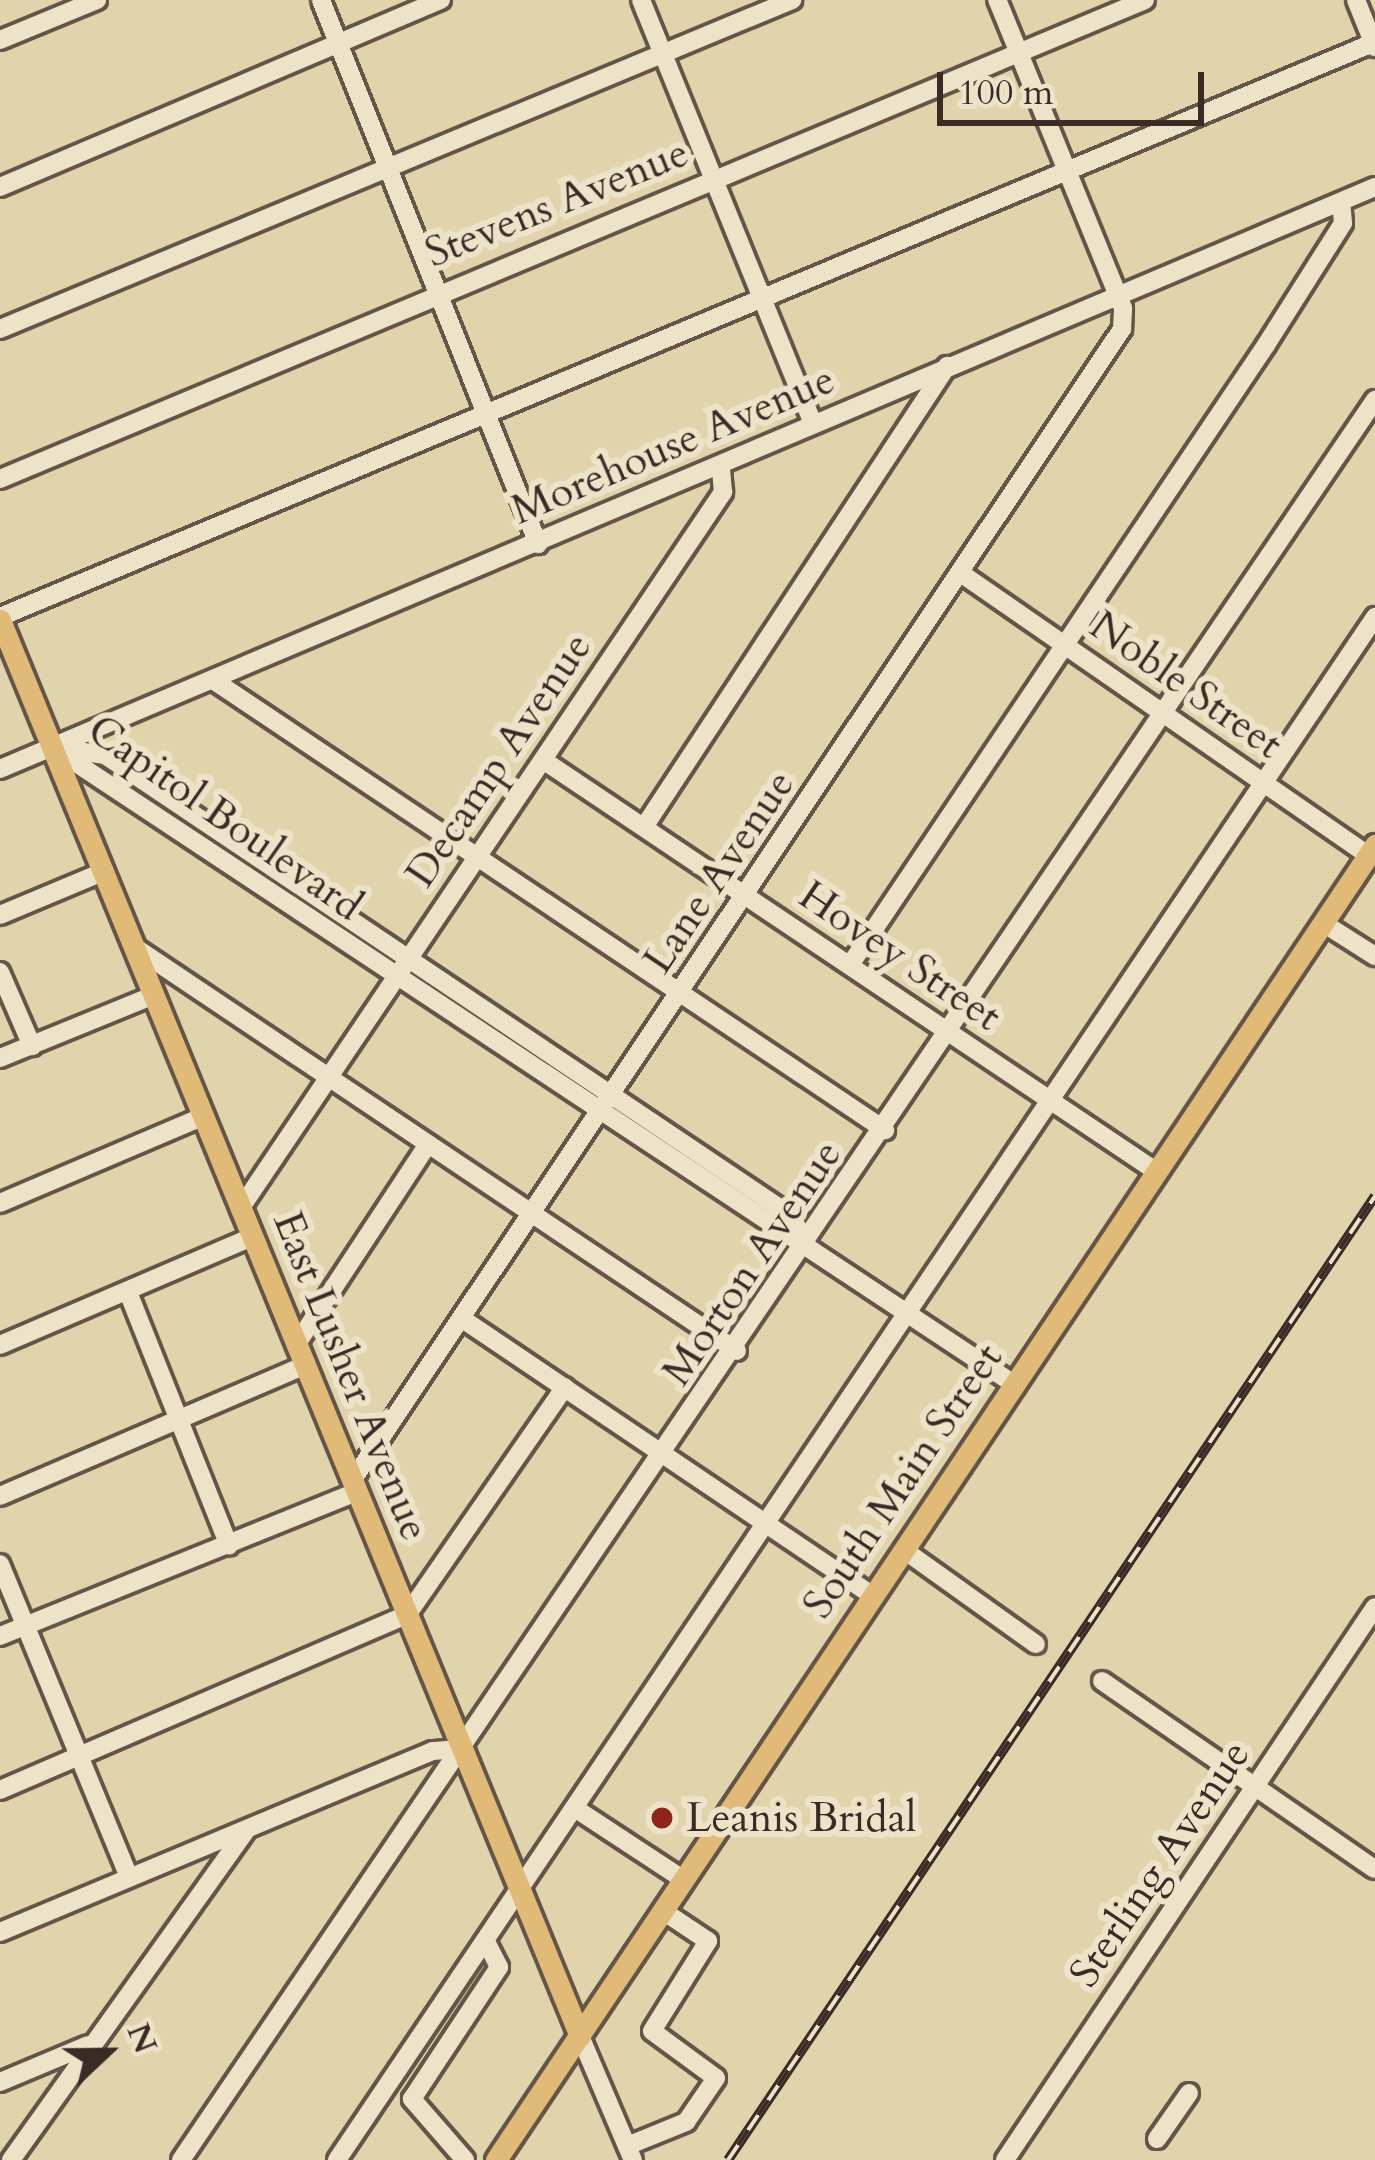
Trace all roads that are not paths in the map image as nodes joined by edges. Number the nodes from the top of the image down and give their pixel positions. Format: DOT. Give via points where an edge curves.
graph roads {
  1 [pos="97,0"];
  2 [pos="322,0"];
  3 [pos="441,0"];
  4 [pos="640,0"];
  5 [pos="792,0"];
  6 [pos="997,0"];
  7 [pos="1144,0"];
  8 [pos="1356,0"];
  9 [pos="0,40"];
  10 [pos="338,42"];
  11 [pos="1374,44"];
  12 [pos="1018,52"];
  13 [pos="661,54"];
  14 [pos="388,166"];
  15 [pos="1068,172"];
  16 [pos="714,178"];
  17 [pos="0,187"];
  18 [pos="1375,187"];
  19 [pos="1341,202"];
  20 [pos="440,290"];
  21 [pos="1118,295"];
  22 [pos="762,303"];
  23 [pos="0,329"];
  24 [pos="947,366"];
  25 [pos="1375,400"];
  26 [pos="490,418"];
  27 [pos="813,423"];
  28 [pos="721,467"];
  29 [pos="0,479"];
  30 [pos="538,544"];
  31 [pos="962,574"];
  32 [pos="1375,617"];
  33 [pos="0,618"];
  34 [pos="1065,646"];
  35 [pos="213,680"];
  36 [pos="1165,715"];
  37 [pos="52,747"];
  38 [pos="543,760"];
  39 [pos="0,770"];
  40 [pos="1264,783"];
  41 [pos="644,827"];
  42 [pos="1372,850"];
  43 [pos="479,855"];
  44 [pos="103,872"];
  45 [pos="746,896"];
  46 [pos="0,915"];
  47 [pos="1323,923"];
  48 [pos="132,946"];
  49 [pos="1375,956"];
  50 [pos="409,958"];
  51 [pos="850,965"];
  52 [pos="0,972"];
  53 [pos="396,978"];
  54 [pos="682,992"];
  55 [pos="152,996"];
  56 [pos="951,1033"];
  57 [pos="32,1046"];
  58 [pos="0,1058"];
  59 [pos="328,1078"];
  60 [pos="1051,1100"];
  61 [pos="607,1105"];
  62 [pos="202,1117"];
  63 [pos="885,1130"];
  64 [pos="428,1144"];
  65 [pos="1157,1172"];
  66 [pos="0,1203"];
  67 [pos="240,1209"];
  68 [pos="534,1215"];
  69 [pos="252,1237"];
  70 [pos="807,1244"];
  71 [pos="128,1292"];
  72 [pos="908,1313"];
  73 [pos="464,1320"];
  74 [pos="0,1345"];
  75 [pos="737,1351"];
  76 [pos="300,1355"];
  77 [pos="1015,1384"];
  78 [pos="565,1387"];
  79 [pos="179,1420"];
  80 [pos="668,1454"];
  81 [pos="354,1487"];
  82 [pos="0,1496"];
  83 [pos="767,1523"];
  84 [pos="229,1546"];
  85 [pos="904,1550"];
  86 [pos="0,1564"];
  87 [pos="873,1596"];
  88 [pos="1375,1607"];
  89 [pos="407,1615"];
  90 [pos="26,1626"];
  91 [pos="0,1636"];
  92 [pos="1036,1644"];
  93 [pos="1102,1682"];
  94 [pos="462,1749"];
  95 [pos="80,1756"];
  96 [pos="1255,1786"];
  97 [pos="0,1790"];
  98 [pos="576,1809"];
  99 [pos="246,1831"];
  100 [pos="1373,1864"];
  101 [pos="129,1877"];
  102 [pos="684,1880"];
  103 [pos="521,1892"];
  104 [pos="663,1911"];
  105 [pos="0,1932"];
  106 [pos="486,1942"];
  107 [pos="580,2036"];
  108 [pos="88,2045"];
  109 [pos="0,2082"];
  110 [pos="1189,2093"];
  111 [pos="1157,2138"];
  112 [pos="630,2153"];
  113 [pos="11,2160"];
  114 [pos="181,2160"];
  115 [pos="337,2160"];
  116 [pos="465,2160"];
  117 [pos="496,2160"];
  118 [pos="1005,2160"];
  1 -- 9 [label="street"];
  2 -- 10 [label="street"];
  3 -- 10 [label="street"];
  4 -- 13 [label="street"];
  5 -- 13 [label="street"];
  6 -- 12 [label="street"];
  7 -- 12 [label="street, Stevens Avenue"];
  8 -- 11 [label="street"];
  10 -- 14 [label="street"];
  10 -- 17 [label="street"];
  11 -- 15 [label="street"];
  12 -- 15 [label="street"];
  12 -- 16 [label="street, Stevens Avenue"];
  13 -- 14 [label="street"];
  13 -- 16 [label="street"];
  14 -- 20 [label="street"];
  14 -- 23 [label="street"];
  15 -- 21 [label="street"];
  15 -- 22 [label="street"];
  16 -- 20 [label="street, Stevens Avenue"];
  16 -- 22 [label="street"];
  18 -- 19 [label="street, Morehouse Avenue"];
  19 -- 21 [label="street, Morehouse Avenue"];
  19 -- 34 [label="street" via="1343,223"];
  20 -- 26 [label="street"];
  20 -- 29 [label="street, Stevens Avenue"];
  21 -- 24 [label="street, Morehouse Avenue"];
  21 -- 31 [label="street, Lane Avenue" via="1122,329"];
  22 -- 26 [label="street"];
  22 -- 27 [label="street"];
  24 -- 27 [label="street, Morehouse Avenue"];
  24 -- 41 [label="street"];
  25 -- 36 [label="street, Morton Avenue"];
  26 -- 30 [label="street"];
  26 -- 33 [label="street"];
  27 -- 28 [label="street, Morehouse Avenue"];
  28 -- 30 [label="street, Morehouse Avenue"];
  28 -- 38 [label="street, Decamp Avenue" via="723,492"];
  30 -- 35 [label="street, Morehouse Avenue"];
  31 -- 34 [label="street, Noble Street"];
  31 -- 45 [label="street, Lane Avenue"];
  32 -- 40 [label="street"];
  33 -- 37 [label="main road, East Lusher Avenue"];
  34 -- 36 [label="street, Noble Street"];
  34 -- 51 [label="street"];
  35 -- 37 [label="street, Morehouse Avenue"];
  35 -- 43 [label="street"];
  36 -- 40 [label="street, Noble Street"];
  36 -- 56 [label="street, Morton Avenue"];
  37 -- 39 [label="street, Morehouse Avenue"];
  37 -- 44 [label="main road, East Lusher Avenue"];
  37 -- 50 [label="street, Capitol Boulevard" via="105,755"];
  37 -- 53 [label="street, Capitol Boulevard"];
  38 -- 41 [label="street, Hovey Street"];
  38 -- 43 [label="street, Decamp Avenue"];
  40 -- 42 [label="street, Noble Street"];
  40 -- 60 [label="street"];
  41 -- 45 [label="street, Hovey Street"];
  42 -- 47 [label="main road, South Main Street"];
  43 -- 50 [label="street, Decamp Avenue"];
  43 -- 54 [label="street"];
  44 -- 46 [label="street"];
  44 -- 48 [label="main road, East Lusher Avenue"];
  45 -- 51 [label="street, Hovey Street"];
  45 -- 54 [label="street, Lane Avenue"];
  47 -- 49 [label="street"];
  47 -- 65 [label="main road, South Main Street"];
  48 -- 55 [label="main road, East Lusher Avenue"];
  48 -- 59 [label="street"];
  50 -- 53 [label="street, Decamp Avenue"];
  50 -- 61 [label="street, Capitol Boulevard"];
  51 -- 56 [label="street, Hovey Street"];
  52 -- 57 [label="street"];
  53 -- 59 [label="street, Decamp Avenue"];
  53 -- 61 [label="street, Capitol Boulevard"];
  54 -- 61 [label="street, Lane Avenue"];
  54 -- 63 [label="street"];
  55 -- 57 [label="street"];
  55 -- 62 [label="main road, East Lusher Avenue"];
  56 -- 60 [label="street, Hovey Street"];
  56 -- 63 [label="street, Morton Avenue"];
  57 -- 58 [label="street"];
  59 -- 64 [label="street"];
  59 -- 67 [label="street, Decamp Avenue"];
  60 -- 65 [label="street, Hovey Street"];
  60 -- 72 [label="street"];
  61 -- 68 [label="street, Lane Avenue"];
  61 -- 70 [label="street, Capitol Boulevard"];
  62 -- 66 [label="street"];
  62 -- 67 [label="main road, East Lusher Avenue"];
  63 -- 70 [label="street, Morton Avenue"];
  64 -- 68 [label="street"];
  64 -- 76 [label="street"];
  65 -- 77 [label="main road, South Main Street"];
  67 -- 69 [label="main road, East Lusher Avenue"];
  68 -- 73 [label="street, Lane Avenue"];
  68 -- 75 [label="street"];
  69 -- 71 [label="street"];
  69 -- 76 [label="main road, East Lusher Avenue"];
  70 -- 72 [label="street, Capitol Boulevard"];
  70 -- 75 [label="street, Morton Avenue"];
  71 -- 74 [label="street"];
  71 -- 79 [label="street"];
  72 -- 77 [label="street, Capitol Boulevard"];
  72 -- 83 [label="street"];
  73 -- 78 [label="street"];
  73 -- 81 [label="street, Lane Avenue"];
  75 -- 80 [label="street, Morton Avenue"];
  76 -- 79 [label="street"];
  76 -- 81 [label="main road, East Lusher Avenue"];
  77 -- 85 [label="main road, South Main Street"];
  78 -- 80 [label="street"];
  78 -- 89 [label="street"];
  79 -- 82 [label="street"];
  79 -- 84 [label="street"];
  80 -- 83 [label="street"];
  80 -- 94 [label="street, Morton Avenue"];
  81 -- 84 [label="street"];
  81 -- 89 [label="main road, East Lusher Avenue"];
  83 -- 87 [label="street"];
  83 -- 98 [label="street"];
  84 -- 90 [label="street"];
  85 -- 87 [label="main road, South Main Street"];
  85 -- 92 [label="street"];
  86 -- 90 [label="street"];
  87 -- 102 [label="main road, South Main Street"];
  88 -- 96 [label="street, Sterling Avenue"];
  89 -- 94 [label="main road, East Lusher Avenue"];
  89 -- 95 [label="street"];
  90 -- 91 [label="street"];
  90 -- 95 [label="street"];
  93 -- 96 [label="street"];
  94 -- 99 [label="street" via="433,1751"];
  94 -- 103 [label="main road, East Lusher Avenue"];
  94 -- 114 [label="street, Morton Avenue"];
  95 -- 97 [label="street"];
  95 -- 101 [label="street"];
  96 -- 100 [label="street"];
  96 -- 118 [label="street, Sterling Avenue"];
  98 -- 102 [label="street"];
  98 -- 103 [label="street"];
  99 -- 101 [label="street"];
  99 -- 108 [label="street"];
  101 -- 105 [label="street"];
  102 -- 104 [label="main road, South Main Street"];
  103 -- 106 [label="street"];
  103 -- 107 [label="main road, East Lusher Avenue"];
  104 -- 107 [label="main road, South Main Street"];
  104 -- 112 [label="street" via="708,1941 652,2031 716,2078 686,2122"];
  106 -- 115 [label="street"];
  106 -- 116 [label="street" via="499,1967 412,2099"];
  107 -- 112 [label="street, East Lusher Avenue"];
  107 -- 117 [label="main road, South Main Street"];
  108 -- 109 [label="street"];
  108 -- 113 [label="street"];
  110 -- 111 [label="street"];
}
